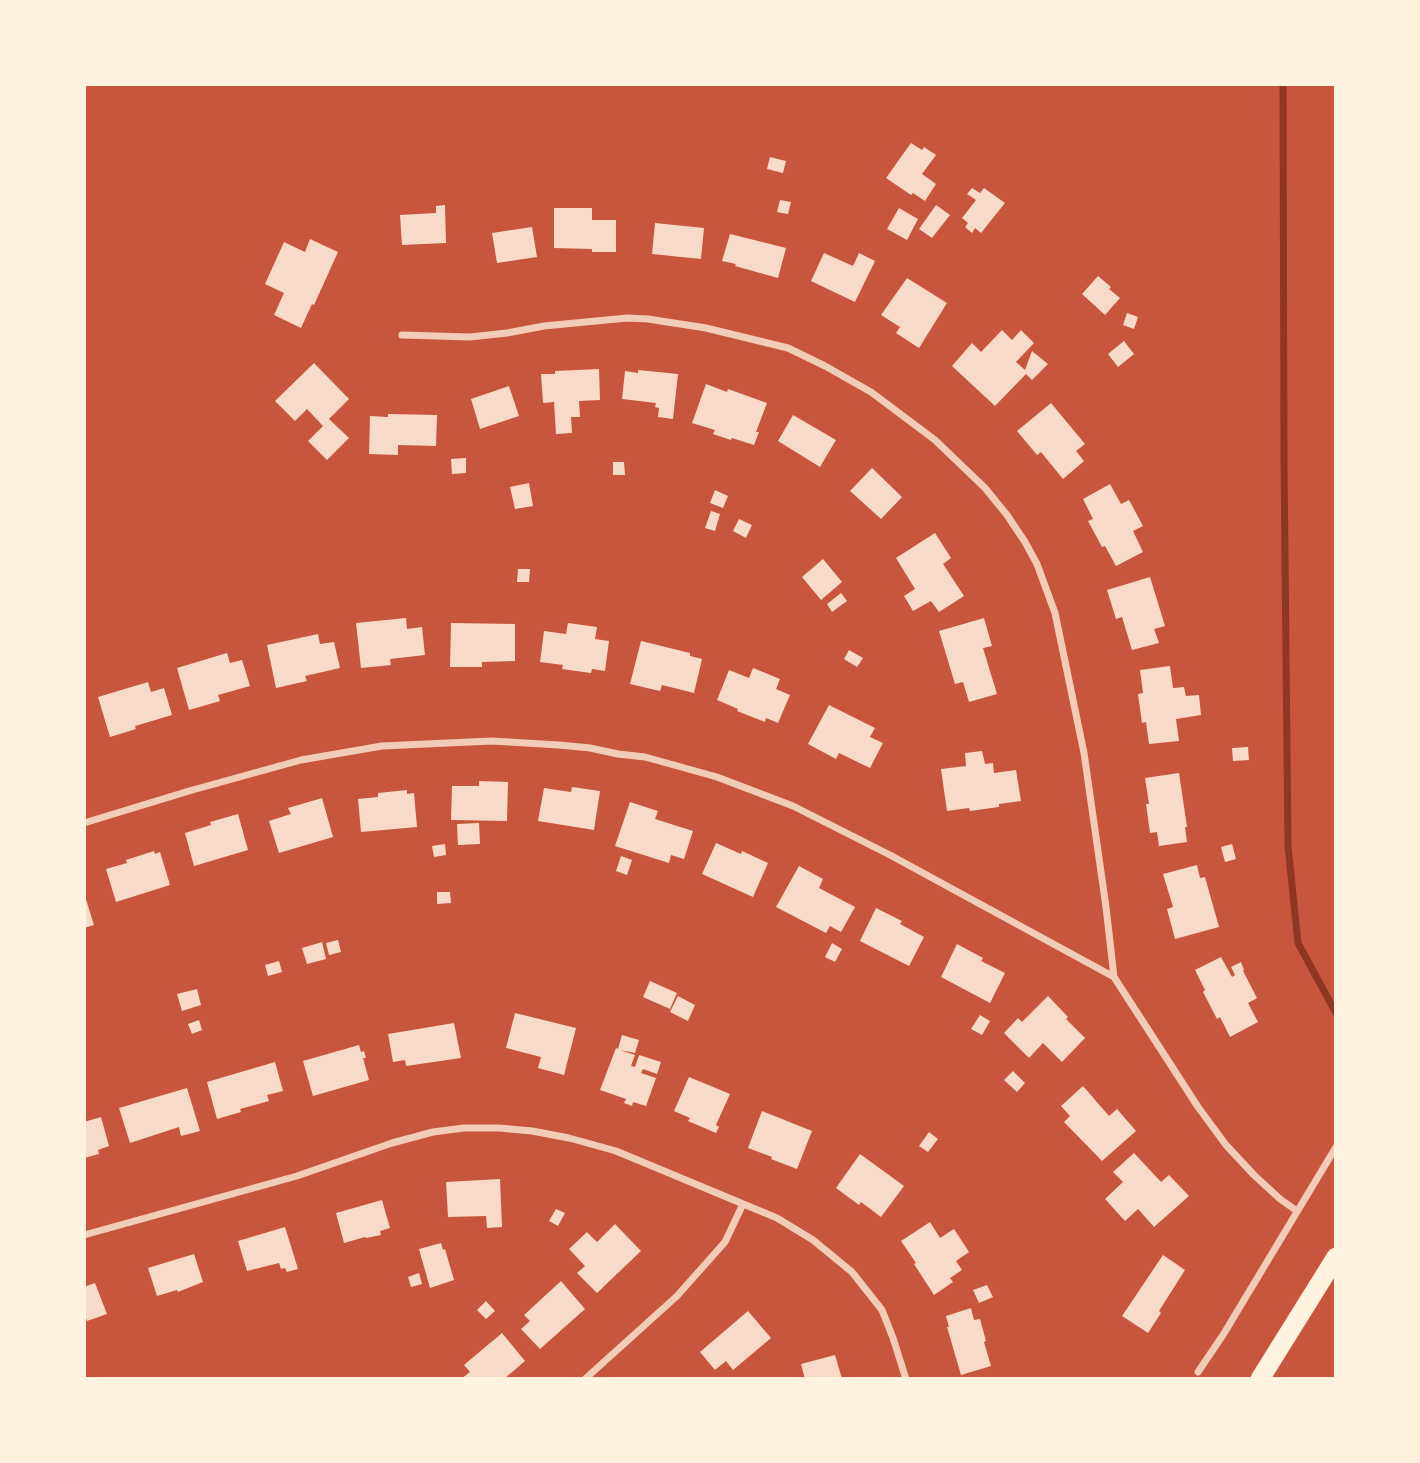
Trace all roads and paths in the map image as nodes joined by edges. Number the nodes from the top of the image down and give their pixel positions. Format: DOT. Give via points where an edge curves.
graph roads {
  1 [pos="402,335"];
  2 [pos="84,823"];
  3 [pos="1114,976"];
  4 [pos="1336,1147"];
  5 [pos="743,1203"];
  6 [pos="1297,1211"];
  7 [pos="84,1235"];
  8 [pos="1336,1257"];
  9 [pos="1198,1372"];
  10 [pos="585,1379"];
  11 [pos="906,1379"];
  12 [pos="1262,1379"];
  1 -- 3 [label="street" via="470,337 627,318 706,328 788,348 825,366 871,392 935,440 1007,515 1037,564 1055,613 1084,753"];
  2 -- 3 [label="street" via="301,760 382,747 492,741 590,748 682,766 793,807"];
  3 -- 6 [label="street" via="1226,1145"];
  4 -- 6 [label="street"];
  5 -- 7 [label="street" via="616,1151 569,1138 464,1128 392,1143 297,1176"];
  5 -- 10 [label="street" via="725,1242 677,1296"];
  5 -- 11 [label="street" via="788,1223 852,1272 882,1310"];
  6 -- 9 [label="street"];
  8 -- 12 [label="highway"];
}
